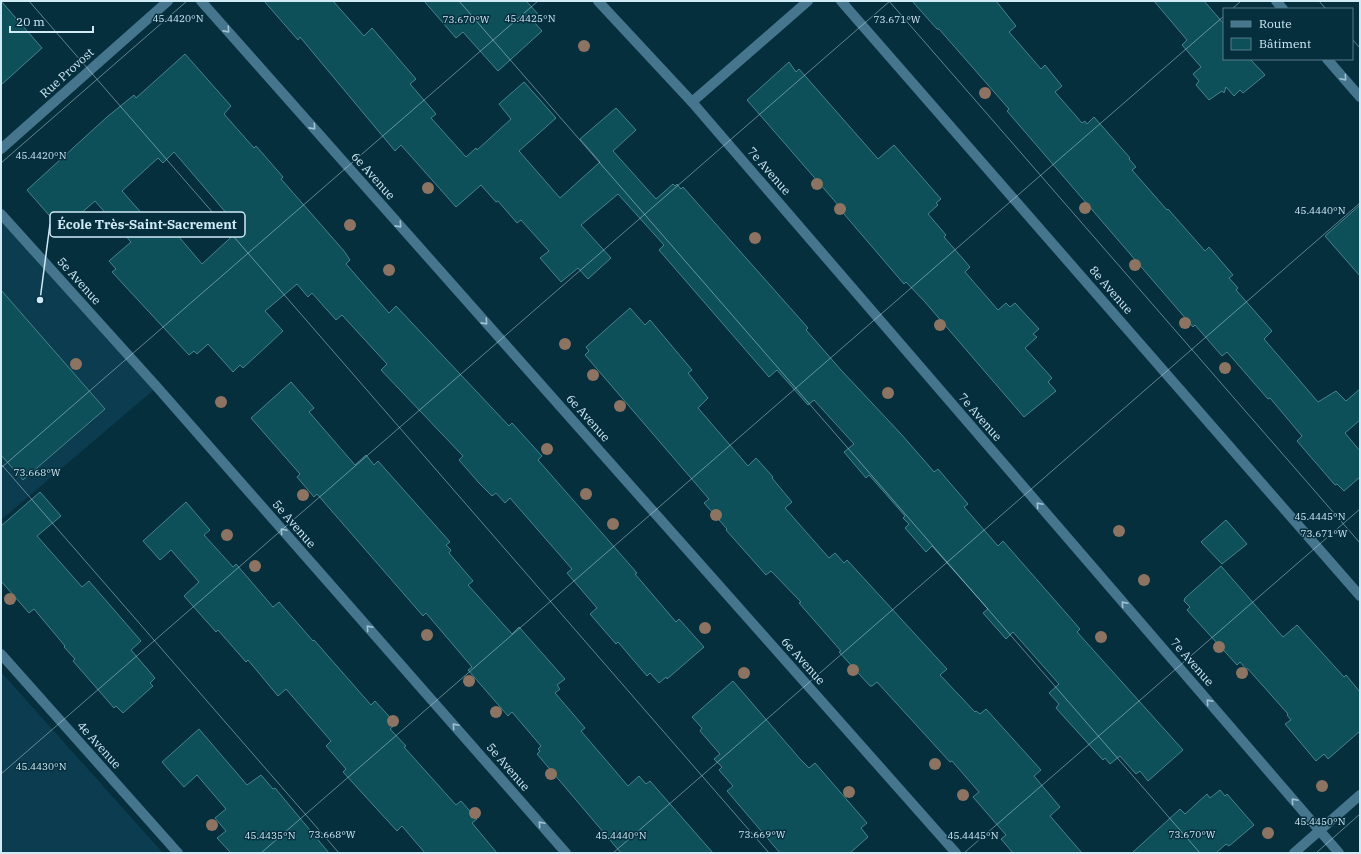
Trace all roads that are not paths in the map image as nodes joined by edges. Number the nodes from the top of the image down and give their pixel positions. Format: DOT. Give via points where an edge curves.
graph roads {
  1 [pos="168,1"];
  2 [pos="201,1"];
  3 [pos="598,1"];
  4 [pos="808,1"];
  5 [pos="841,1"];
  6 [pos="1328,60"];
  7 [pos="1360,96"];
  8 [pos="692,102"];
  9 [pos="1,149"];
  10 [pos="1,214"];
  11 [pos="1360,596"];
  12 [pos="1,654"];
  13 [pos="1360,795"];
  14 [pos="1319,830"];
  15 [pos="178,853"];
  16 [pos="566,853"];
  17 [pos="956,853"];
  18 [pos="1294,853"];
  19 [pos="1339,853"];
  1 -- 9 [label="street, Rue Provost"];
  2 -- 17 [label="street, 6e Avenue, one-way"];
  3 -- 8 [label="street, 7e Avenue"];
  4 -- 8 [label="street"];
  5 -- 11 [label="street, 8e Avenue"];
  6 -- 7 [label="street, one-way"];
  14 -- 8 [label="street, 7e Avenue, one-way"];
  16 -- 10 [label="street, 5e Avenue, one-way" via="157,387"];
  12 -- 15 [label="street, 4e Avenue"];
  13 -- 14 [label="street"];
  14 -- 18 [label="street"];
  14 -- 19 [label="street, 7e Avenue"];
}
